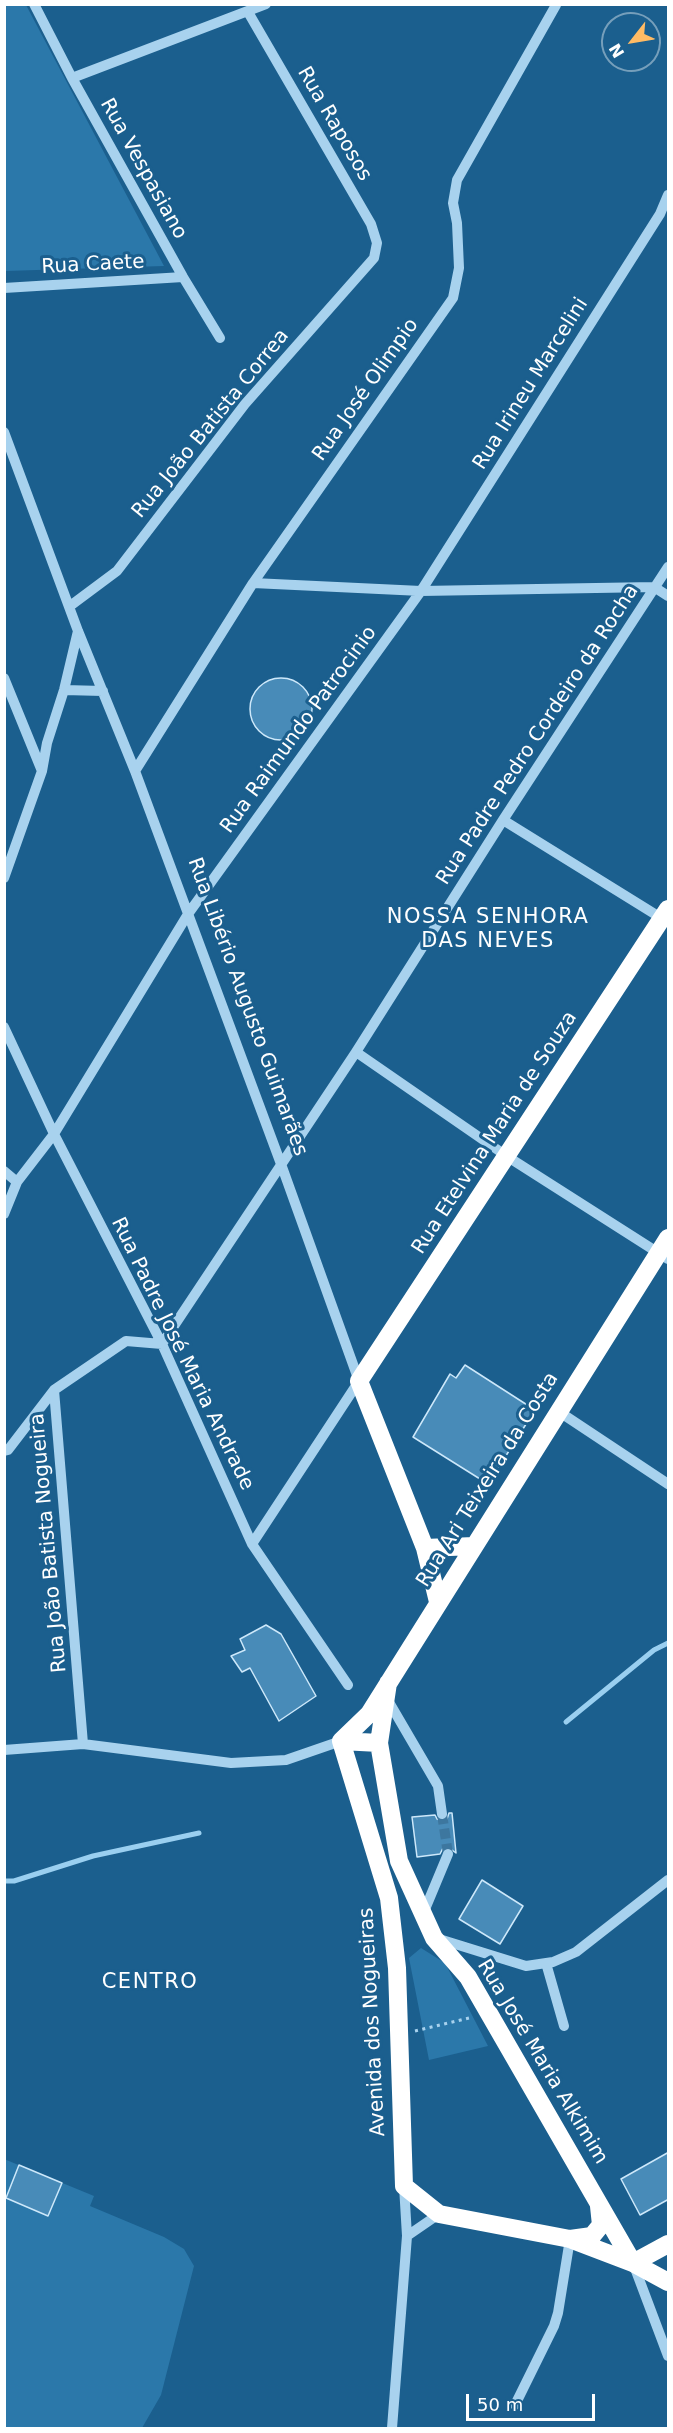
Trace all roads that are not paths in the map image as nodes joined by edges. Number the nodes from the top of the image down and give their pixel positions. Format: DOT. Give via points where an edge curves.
graph roads {
  1 [pos="34,4"];
  2 [pos="266,4"];
  3 [pos="556,5"];
  4 [pos="248,12"];
  5 [pos="72,78"];
  6 [pos="669,195"];
  7 [pos="664,214"];
  8 [pos="374,258"];
  9 [pos="183,278"];
  10 [pos="4,288"];
  11 [pos="220,338"];
  12 [pos="4,432"];
  13 [pos="669,567"];
  14 [pos="253,583"];
  15 [pos="654,587"];
  16 [pos="421,591"];
  17 [pos="669,596"];
  18 [pos="70,606"];
  19 [pos="78,630"];
  20 [pos="4,678"];
  21 [pos="64,690"];
  22 [pos="103,691"];
  23 [pos="42,771"];
  24 [pos="135,771"];
  25 [pos="503,820"];
  26 [pos="4,878"];
  27 [pos="188,914"];
  28 [pos="666,917"];
  29 [pos="4,1027"];
  30 [pos="356,1052"];
  31 [pos="54,1134"];
  32 [pos="508,1157"];
  33 [pos="281,1164"];
  34 [pos="4,1171"];
  35 [pos="17,1182"];
  36 [pos="4,1214"];
  37 [pos="665,1250"];
  38 [pos="162,1344"];
  39 [pos="359,1382"];
  40 [pos="54,1390"];
  41 [pos="558,1411"];
  42 [pos="4,1451"];
  43 [pos="669,1484"];
  44 [pos="252,1544"];
  45 [pos="474,1546"];
  46 [pos="425,1548"];
  47 [pos="438,1602"];
  48 [pos="348,1685"];
  49 [pos="387,1690"];
  50 [pos="341,1741"];
  51 [pos="379,1743"];
  52 [pos="83,1744"];
  53 [pos="4,1749"];
  54 [pos="442,1814"];
  55 [pos="448,1854"];
  56 [pos="669,1880"];
  57 [pos="423,1914"];
  58 [pos="434,1938"];
  59 [pos="546,1963"];
  60 [pos="564,2026"];
  61 [pos="404,2186"];
  62 [pos="599,2201"];
  63 [pos="439,2214"];
  64 [pos="406,2236"];
  65 [pos="570,2239"];
  66 [pos="669,2244"];
  67 [pos="633,2263"];
  68 [pos="669,2282"];
  69 [pos="669,2356"];
  70 [pos="515,2405"];
  71 [pos="392,2428"];
  1 -- 5 [label="street, Rua Vespasiano"];
  2 -- 4 [label="street"];
  3 -- 14 [label="street, Rua José Olimpio" via="457,180 453,203 459,268 453,298"];
  4 -- 5 [label="street"];
  4 -- 8 [label="street, Rua Raposos" via="371,224 377,243"];
  5 -- 9 [label="street, Rua Vespasiano"];
  6 -- 7 [label="street, Rua Irineu Marcelini"];
  7 -- 16 [label="street, Rua Irineu Marcelini"];
  8 -- 18 [label="street, Rua João Batista Correa" via="245,404 117,571"];
  9 -- 10 [label="street, Rua Caete"];
  9 -- 11 [label="street, Rua Vespasiano"];
  12 -- 18 [label="street, Rua Libério Augusto Guimarães"];
  13 -- 15 [label="street, Rua Padre Pedro Cordeiro da Rocha"];
  14 -- 16 [label="street"];
  14 -- 24 [label="street, Rua José Olimpio"];
  15 -- 16 [label="street"];
  15 -- 17 [label="street"];
  15 -- 25 [label="street, Rua Padre Pedro Cordeiro da Rocha"];
  16 -- 27 [label="street, Rua Raimundo Patrocinio"];
  18 -- 19 [label="street, Rua Libério Augusto Guimarães"];
  19 -- 21 [label="street"];
  19 -- 22 [label="street, Rua Libério Augusto Guimarães"];
  20 -- 23 [label="street"];
  21 -- 22 [label="street"];
  21 -- 23 [label="street"];
  22 -- 24 [label="street, Rua Libério Augusto Guimarães"];
  23 -- 26 [label="street"];
  24 -- 27 [label="street, Rua Libério Augusto Guimarães"];
  25 -- 28 [label="street"];
  25 -- 30 [label="street, Rua Padre Pedro Cordeiro da Rocha"];
  27 -- 31 [label="street, Rua Raimundo Patrocinio"];
  27 -- 33 [label="street, Rua Libério Augusto Guimarães"];
  28 -- 32 [label="highway, Rua Etelvina Maria de Souza"];
  29 -- 31 [label="street, Rua Padre José Maria Andrade"];
  30 -- 32 [label="street"];
  30 -- 33 [label="street, Rua Padre Pedro Cordeiro da Rocha"];
  31 -- 35 [label="street, Rua Raimundo Patrocinio"];
  31 -- 38 [label="street, Rua Padre José Maria Andrade"];
  32 -- 37 [label="street"];
  32 -- 39 [label="highway, Rua Etelvina Maria de Souza"];
  33 -- 38 [label="street, Rua Padre Pedro Cordeiro da Rocha"];
  33 -- 39 [label="street, Rua Libério Augusto Guimarães"];
  34 -- 35 [label="street"];
  35 -- 36 [label="street, Rua Raimundo Patrocinio"];
  37 -- 41 [label="highway, Rua Ari Teixeira da Costa"];
  38 -- 40 [label="street, Rua João Batista Nogueira" via="126,1341"];
  38 -- 44 [label="street, Rua Padre José Maria Andrade"];
  39 -- 44 [label="street"];
  39 -- 46 [label="highway, Rua Libério Augusto Guimarães"];
  40 -- 42 [label="street"];
  40 -- 52 [label="street, Rua João Batista Nogueira"];
  41 -- 43 [label="street"];
  41 -- 45 [label="highway, Rua Ari Teixeira da Costa"];
  44 -- 48 [label="street, Rua Padre José Maria Andrade"];
  45 -- 46 [label="highway"];
  45 -- 47 [label="highway, Rua Ari Teixeira da Costa"];
  46 -- 47 [label="highway, Rua Libério Augusto Guimarães"];
  47 -- 49 [label="highway, Rua Ari Teixeira da Costa"];
  49 -- 50 [label="highway, Rua Ari Teixeira da Costa"];
  49 -- 51 [label="highway, Rua José Maria Alkimim"];
  49 -- 54 [label="street" via="438,1786"];
  50 -- 51 [label="highway"];
  50 -- 52 [label="street" via="286,1760 231,1762"];
  50 -- 61 [label="highway, Avenida dos Nogueiras" via="389,1898 397,1968"];
  51 -- 57 [label="highway, Rua José Maria Alkimim" via="399,1861"];
  52 -- 53 [label="street"];
  55 -- 57 [label="street"];
  56 -- 59 [label="street" via="576,1952"];
  57 -- 58 [label="highway, Rua José Maria Alkimim"];
  58 -- 59 [label="street" via="526,1966"];
  58 -- 62 [label="highway, Rua José Maria Alkimim" via="468,1977"];
  59 -- 60 [label="street"];
  61 -- 63 [label="highway"];
  61 -- 64 [label="street, Avenida dos Nogueiras"];
  62 -- 65 [label="highway" via="601,2225 592,2236"];
  62 -- 67 [label="highway, Rua José Maria Alkimim"];
  63 -- 64 [label="street"];
  63 -- 65 [label="highway"];
  64 -- 71 [label="street, Avenida dos Nogueiras"];
  65 -- 67 [label="highway"];
  65 -- 70 [label="street" via="554,2326"];
  66 -- 67 [label="highway"];
  67 -- 68 [label="highway"];
  67 -- 69 [label="street, Rua José Maria Alkimim"];
}
